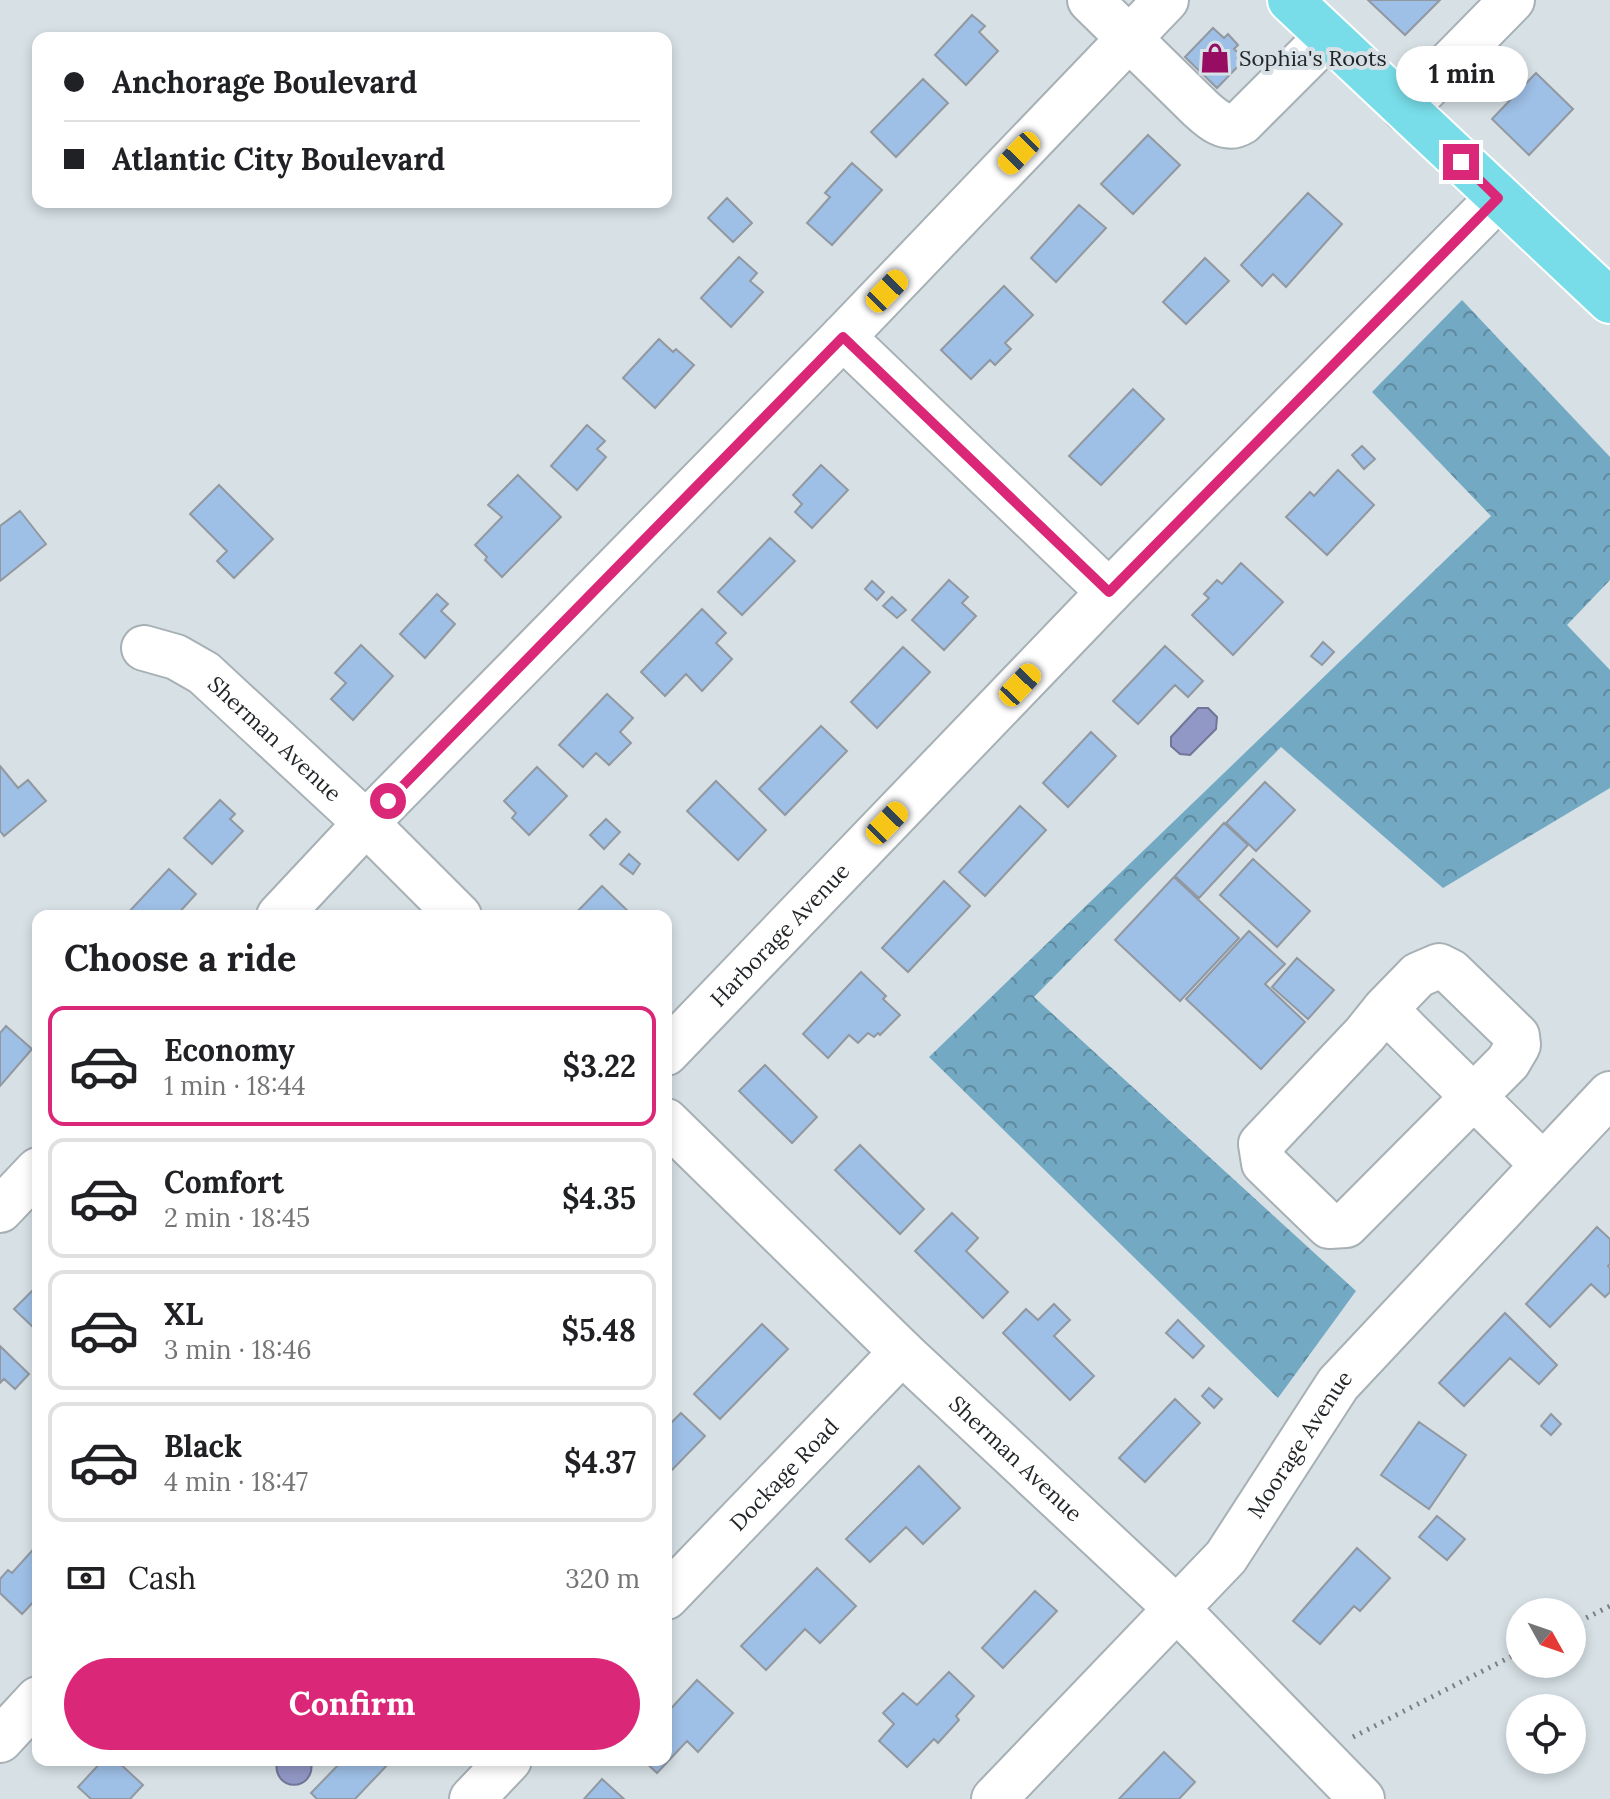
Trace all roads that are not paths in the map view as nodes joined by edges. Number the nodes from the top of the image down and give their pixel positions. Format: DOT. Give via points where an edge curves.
graph roads {
  1 [pos="1090,0"];
  2 [pos="1166,0"];
  3 [pos="1290,0"];
  4 [pos="1512,0"];
  5 [pos="1328,36"];
  6 [pos="1129,38"];
  7 [pos="1405,109"];
  8 [pos="1498,198"];
  9 [pos="1610,301"];
  10 [pos="843,337"];
  11 [pos="1109,592"];
  12 [pos="144,648"];
  13 [pos="366,823"];
  14 [pos="285,910"];
  15 [pos="453,910"];
  16 [pos="1385,1009"];
  17 [pos="672,1047"];
  18 [pos="1610,1094"];
  19 [pos="1473,1096"];
  20 [pos="672,1127"];
  21 [pos="1543,1165"];
  22 [pos="32,1176"];
  23 [pos="0,1210"];
  24 [pos="902,1352"];
  25 [pos="672,1591"];
  26 [pos="1177,1609"];
  27 [pos="32,1705"];
  28 [pos="0,1740"];
  29 [pos="503,1766"];
  30 [pos="472,1799"];
  31 [pos="994,1799"];
  32 [pos="1362,1799"];
  1 -- 6 [label="street"];
  2 -- 6 [label="street"];
  3 -- 5 [label="highway"];
  4 -- 7 [label="street"];
  5 -- 6 [label="street" via="1232,126 1210,117"];
  5 -- 7 [label="highway"];
  6 -- 10 [label="street"];
  7 -- 8 [label="highway"];
  8 -- 9 [label="highway"];
  8 -- 11 [label="street, Harborage Avenue"];
  10 -- 11 [label="street"];
  10 -- 13 [label="street"];
  11 -- 17 [label="street, Harborage Avenue"];
  12 -- 13 [label="street, Sherman Avenue" via="204,673"];
  13 -- 14 [label="street"];
  13 -- 15 [label="street, Sherman Avenue"];
  16 -- 19 [label="street"];
  16 -- 19 [label="street" via="1418,975 1439,966 1517,1036 1508,1062"];
  16 -- 19 [label="street" via="1261,1144 1264,1163 1329,1226 1346,1225"];
  18 -- 21 [label="street, Moorage Avenue"];
  19 -- 21 [label="street"];
  20 -- 24 [label="street, Sherman Avenue"];
  21 -- 26 [label="street, Moorage Avenue" via="1338,1384 1226,1557"];
  22 -- 23 [label="street"];
  24 -- 25 [label="street, Dockage Road"];
  24 -- 26 [label="street, Sherman Avenue"];
  26 -- 31 [label="street, Moorage Avenue"];
  26 -- 32 [label="street, Sherman Avenue"];
  27 -- 28 [label="street"];
  29 -- 30 [label="street"];
}
